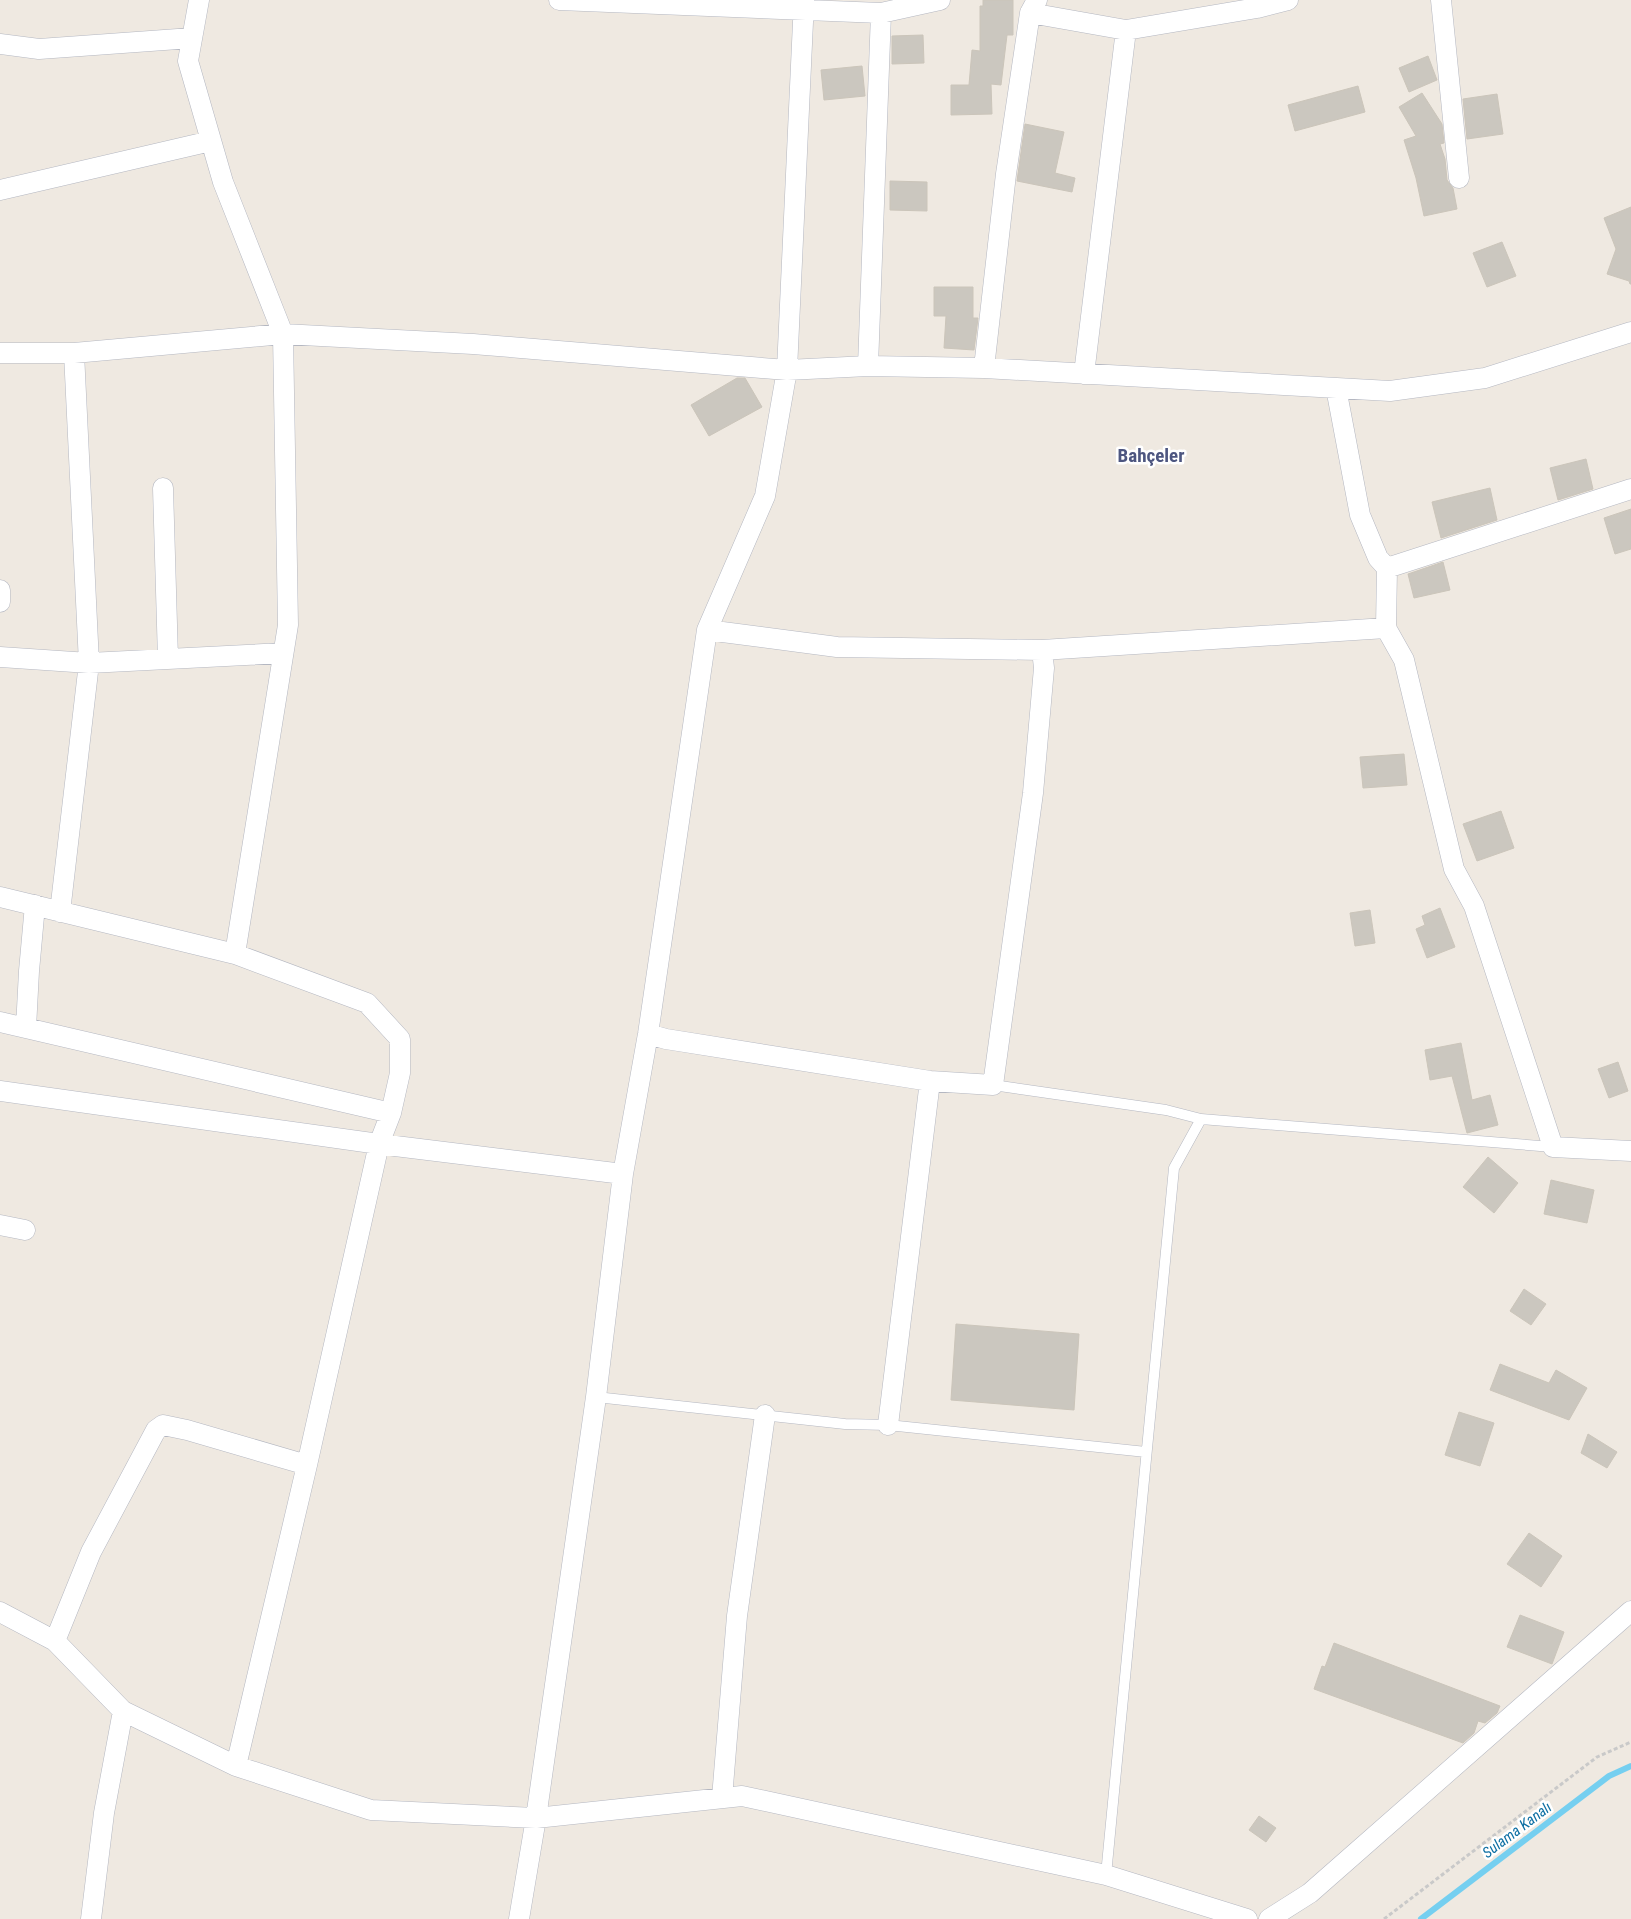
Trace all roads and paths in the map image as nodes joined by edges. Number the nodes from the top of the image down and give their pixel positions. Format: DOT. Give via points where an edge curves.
graph roads {
  1 [pos="199,0"];
  2 [pos="559,0"];
  3 [pos="940,0"];
  4 [pos="1288,0"];
  5 [pos="1441,0"];
  6 [pos="804,5"];
  7 [pos="1034,6"];
  8 [pos="881,13"];
  9 [pos="1126,30"];
  10 [pos="192,38"];
  11 [pos="0,44"];
  12 [pos="211,141"];
  13 [pos="1460,178"];
  14 [pos="0,190"];
  15 [pos="1631,332"];
  16 [pos="283,334"];
  17 [pos="0,353"];
  18 [pos="74,353"];
  19 [pos="868,366"];
  20 [pos="984,368"];
  21 [pos="787,370"];
  22 [pos="1084,374"];
  23 [pos="1336,388"];
  24 [pos="163,488"];
  25 [pos="1631,489"];
  26 [pos="1387,568"];
  27 [pos="0,590"];
  28 [pos="0,602"];
  29 [pos="1386,628"];
  30 [pos="707,630"];
  31 [pos="1042,650"];
  32 [pos="283,653"];
  33 [pos="0,657"];
  34 [pos="168,659"];
  35 [pos="89,662"];
  36 [pos="0,897"];
  37 [pos="35,905"];
  38 [pos="60,912"];
  39 [pos="235,954"];
  40 [pos="0,1022"];
  41 [pos="26,1028"];
  42 [pos="648,1034"];
  43 [pos="930,1081"];
  44 [pos="993,1085"];
  45 [pos="0,1091"];
  46 [pos="391,1113"];
  47 [pos="1201,1119"];
  48 [pos="379,1144"];
  49 [pos="1553,1147"];
  50 [pos="1631,1151"];
  51 [pos="623,1174"];
  52 [pos="0,1225"];
  53 [pos="25,1230"];
  54 [pos="596,1397"];
  55 [pos="766,1415"];
  56 [pos="888,1425"];
  57 [pos="1146,1452"];
  58 [pos="308,1464"];
  59 [pos="1631,1611"];
  60 [pos="0,1612"];
  61 [pos="55,1641"];
  62 [pos="123,1711"];
  63 [pos="1631,1742"];
  64 [pos="236,1766"];
  65 [pos="722,1798"];
  66 [pos="536,1818"];
  67 [pos="1106,1875"];
  68 [pos="91,1919"];
  69 [pos="519,1919"];
  70 [pos="1247,1919"];
  71 [pos="1269,1919"];
  72 [pos="1384,1919"];
  1 -- 10 [label="street"];
  2 -- 6 [label="street"];
  3 -- 8 [label="street"];
  4 -- 9 [label="street"];
  5 -- 13 [label="street"];
  6 -- 8 [label="street"];
  6 -- 21 [label="street"];
  7 -- 9 [label="street"];
  7 -- 20 [label="street" via="1006,174"];
  8 -- 19 [label="street"];
  9 -- 22 [label="street"];
  10 -- 11 [label="street" via="38,49"];
  10 -- 12 [label="street" via="188,61"];
  12 -- 14 [label="street"];
  12 -- 16 [label="street" via="223,182"];
  15 -- 23 [label="street" via="1484,378 1390,392"];
  16 -- 18 [label="street"];
  16 -- 21 [label="street" via="472,344"];
  16 -- 32 [label="street" via="288,625"];
  17 -- 18 [label="street"];
  18 -- 35 [label="street"];
  19 -- 20 [label="street"];
  19 -- 21 [label="street"];
  20 -- 22 [label="street"];
  21 -- 30 [label="street" via="765,496"];
  22 -- 23 [label="street"];
  23 -- 26 [label="street" via="1360,515 1378,558"];
  24 -- 34 [label="street"];
  25 -- 26 [label="street"];
  26 -- 29 [label="street"];
  27 -- 28 [label="street"];
  29 -- 31 [label="street"];
  29 -- 49 [label="street" via="1404,660 1454,869 1474,906"];
  30 -- 31 [label="street" via="837,646"];
  30 -- 42 [label="street"];
  31 -- 44 [label="street" via="1044,668 1034,793"];
  32 -- 34 [label="street"];
  32 -- 39 [label="street"];
  33 -- 35 [label="street"];
  34 -- 35 [label="street"];
  35 -- 38 [label="street"];
  36 -- 37 [label="street"];
  37 -- 38 [label="street"];
  37 -- 41 [label="street"];
  38 -- 39 [label="street"];
  39 -- 46 [label="street" via="367,1003 400,1039 400,1074"];
  40 -- 41 [label="street"];
  41 -- 46 [label="street"];
  42 -- 43 [label="street"];
  42 -- 51 [label="street"];
  43 -- 44 [label="street"];
  43 -- 56 [label="street"];
  44 -- 47 [label="lane" via="1166,1110"];
  45 -- 48 [label="street"];
  46 -- 48 [label="street"];
  47 -- 49 [label="lane"];
  47 -- 57 [label="lane" via="1174,1168"];
  48 -- 51 [label="street"];
  48 -- 58 [label="street"];
  49 -- 50 [label="street"];
  51 -- 54 [label="street"];
  52 -- 53 [label="street"];
  54 -- 55 [label="lane"];
  54 -- 66 [label="street"];
  55 -- 56 [label="lane" via="845,1424"];
  55 -- 65 [label="street" via="737,1616"];
  56 -- 57 [label="lane"];
  57 -- 67 [label="lane"];
  58 -- 61 [label="street" via="163,1425 156,1430 91,1552"];
  58 -- 64 [label="street"];
  59 -- 71 [label="street" via="1310,1893"];
  60 -- 61 [label="street"];
  61 -- 62 [label="street"];
  62 -- 64 [label="street"];
  62 -- 68 [label="street" via="104,1813"];
  63 -- 72 [label="path" via="1597,1757"];
  64 -- 66 [label="street" via="371,1810"];
  65 -- 66 [label="street"];
  65 -- 67 [label="street" via="742,1796"];
  66 -- 69 [label="street"];
  67 -- 70 [label="street"];
}
